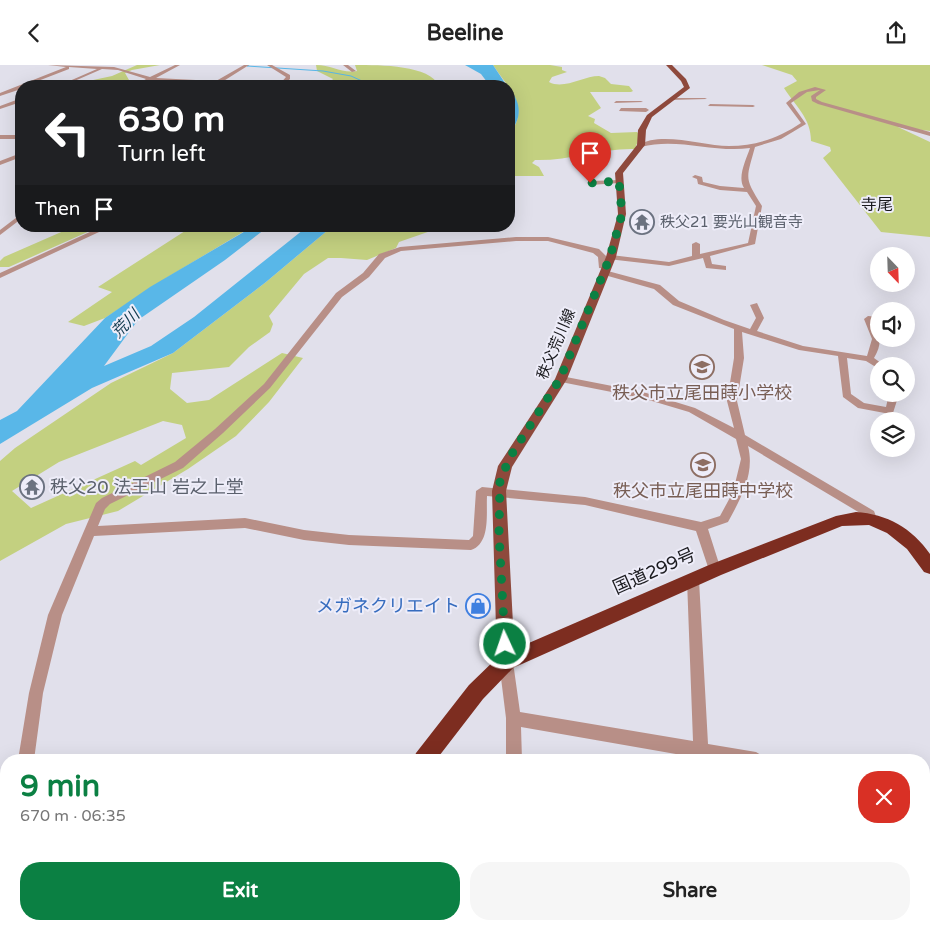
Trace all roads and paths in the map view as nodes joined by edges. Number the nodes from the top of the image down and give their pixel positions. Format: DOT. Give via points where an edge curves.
graph roads {
  1 [pos="50,65"];
  2 [pos="178,65"];
  3 [pos="247,65"];
  4 [pos="269,65"];
  5 [pos="345,65"];
  6 [pos="669,65"];
  7 [pos="72,66"];
  8 [pos="104,67"];
  9 [pos="354,71"];
  10 [pos="151,79"];
  11 [pos="38,80"];
  12 [pos="74,80"];
  13 [pos="167,80"];
  14 [pos="220,80"];
  15 [pos="287,80"];
  16 [pos="15,89"];
  17 [pos="0,95"];
  18 [pos="705,99"];
  19 [pos="641,101"];
  20 [pos="15,102"];
  21 [pos="616,102"];
  22 [pos="675,102"];
  23 [pos="710,105"];
  24 [pos="753,106"];
  25 [pos="0,108"];
  26 [pos="646,110"];
  27 [pos="621,111"];
  28 [pos="930,134"];
  29 [pos="0,137"];
  30 [pos="15,137"];
  31 [pos="641,145"];
  32 [pos="753,146"];
  33 [pos="0,154"];
  34 [pos="15,155"];
  35 [pos="15,157"];
  36 [pos="0,163"];
  37 [pos="695,177"];
  38 [pos="619,181"];
  39 [pos="590,183"];
  40 [pos="706,184"];
  41 [pos="699,188"];
  42 [pos="748,190"];
  43 [pos="15,220"];
  44 [pos="15,227"];
  45 [pos="2,230"];
  46 [pos="96,232"];
  47 [pos="696,244"];
  48 [pos="706,255"];
  49 [pos="696,258"];
  50 [pos="607,265"];
  51 [pos="723,269"];
  52 [pos="0,276"];
  53 [pos="754,305"];
  54 [pos="738,327"];
  55 [pos="752,333"];
  56 [pos="877,347"];
  57 [pos="842,354"];
  58 [pos="868,359"];
  59 [pos="560,379"];
  60 [pos="892,402"];
  61 [pos="741,437"];
  62 [pos="499,491"];
  63 [pos="871,519"];
  64 [pos="701,527"];
  65 [pos="91,531"];
  66 [pos="930,567"];
  67 [pos="715,570"];
  68 [pos="693,580"];
  69 [pos="506,662"];
  70 [pos="513,718"];
  71 [pos="27,754"];
  72 [pos="428,754"];
  73 [pos="514,754"];
  74 [pos="695,754"];
  75 [pos="700,754"];
  1 -- 7 [label="street"];
  2 -- 10 [label="street"];
  3 -- 14 [label="street"];
  4 -- 15 [label="street" via="288,76"];
  5 -- 9 [label="street"];
  6 -- 22 [label="main road, 秩父荒川線" via="687,84"];
  7 -- 8 [label="street"];
  7 -- 11 [label="street"];
  8 -- 10 [label="street"];
  8 -- 12 [label="street"];
  10 -- 13 [label="street"];
  16 -- 17 [label="street"];
  18 -- 22 [label="street"];
  19 -- 21 [label="street"];
  20 -- 25 [label="street"];
  22 -- 31 [label="main road, 秩父荒川線" via="649,116 642,130"];
  23 -- 24 [label="street"];
  26 -- 27 [label="street"];
  28 -- 32 [label="street" via="820,103 812,96 824,90 816,88 788,103 804,123 770,143"];
  29 -- 30 [label="street"];
  31 -- 32 [label="street" via="663,140 720,148"];
  31 -- 38 [label="main road, 秩父荒川線" via="623,166"];
  32 -- 42 [label="street" via="745,175"];
  33 -- 34 [label="street"];
  35 -- 36 [label="street"];
  37 -- 40 [label="street"];
  38 -- 39 [label="street"];
  38 -- 50 [label="main road, 秩父荒川線" via="622,214"];
  40 -- 41 [label="street"];
  40 -- 42 [label="street"];
  42 -- 48 [label="street" via="758,205 752,242"];
  43 -- 45 [label="street"];
  44 -- 45 [label="street"];
  46 -- 52 [label="street"];
  47 -- 49 [label="street"];
  48 -- 49 [label="street"];
  48 -- 51 [label="street" via="709,266"];
  49 -- 50 [label="street" via="679,263"];
  50 -- 54 [label="street" via="657,287 676,303"];
  50 -- 59 [label="main road, 秩父荒川線"];
  50 -- 65 [label="street" via="602,266 602,256 596,251 548,239 400,249 382,256 366,275 338,295 267,386 179,465 106,501 100,506"];
  53 -- 55 [label="street" via="760,318"];
  54 -- 55 [label="street"];
  54 -- 61 [label="street" via="739,358 732,401"];
  55 -- 57 [label="street" via="802,348"];
  56 -- 58 [label="street"];
  57 -- 58 [label="street"];
  57 -- 60 [label="street" via="846,395 861,406 890,411"];
  59 -- 61 [label="street" via="680,405"];
  59 -- 62 [label="main road, 秩父荒川線" via="505,466"];
  61 -- 63 [label="street" via="870,514"];
  61 -- 64 [label="street" via="746,459 739,492 724,519"];
  62 -- 64 [label="street" via="585,501"];
  62 -- 65 [label="street" via="482,491 479,538 471,545 349,540 245,523"];
  62 -- 69 [label="main road, 秩父荒川線"];
  63 -- 66 [label="highway, 国道299号" via="900,531"];
  63 -- 67 [label="highway, 国道299号" via="855,517 841,520"];
  64 -- 67 [label="street"];
  65 -- 71 [label="street" via="55,615 36,693"];
  67 -- 68 [label="highway, 国道299号"];
  68 -- 69 [label="highway, 国道299号"];
  68 -- 75 [label="street"];
  69 -- 70 [label="street"];
  69 -- 72 [label="highway, 国道299号" via="476,692"];
  70 -- 73 [label="street"];
  70 -- 74 [label="street"];
}
